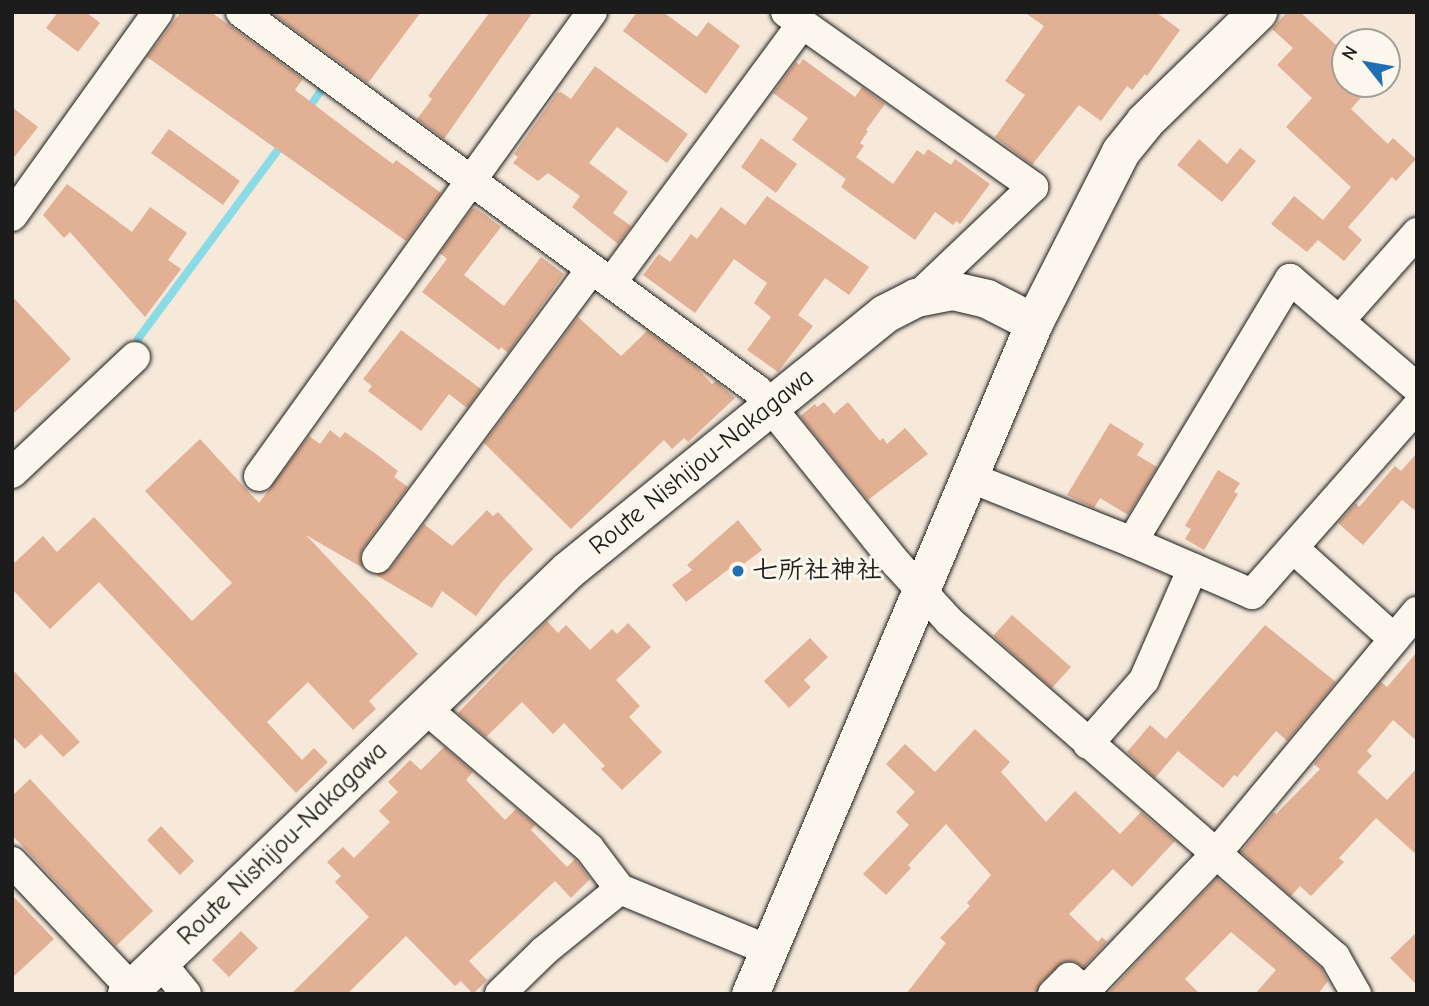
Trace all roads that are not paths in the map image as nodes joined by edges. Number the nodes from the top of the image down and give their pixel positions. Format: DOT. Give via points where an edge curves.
graph roads {
  1 [pos="158,12"];
  2 [pos="241,12"];
  3 [pos="592,12"];
  4 [pos="1258,12"];
  5 [pos="794,18"];
  6 [pos="471,181"];
  7 [pos="12,216"];
  8 [pos="1417,233"];
  9 [pos="601,276"];
  10 [pos="916,299"];
  11 [pos="1339,321"];
  12 [pos="1034,323"];
  13 [pos="135,357"];
  14 [pos="1417,388"];
  15 [pos="771,407"];
  16 [pos="1417,407"];
  17 [pos="12,473"];
  18 [pos="259,476"];
  19 [pos="970,477"];
  20 [pos="1132,542"];
  21 [pos="1293,548"];
  22 [pos="377,558"];
  23 [pos="1193,568"];
  24 [pos="920,590"];
  25 [pos="1417,612"];
  26 [pos="1394,639"];
  27 [pos="425,709"];
  28 [pos="1088,744"];
  29 [pos="1215,855"];
  30 [pos="12,862"];
  31 [pos="620,889"];
  32 [pos="768,950"];
  33 [pos="160,962"];
  34 [pos="129,991"];
  35 [pos="1088,992"];
  36 [pos="186,994"];
  37 [pos="499,994"];
  38 [pos="750,994"];
  39 [pos="1053,994"];
  40 [pos="1356,994"];
  1 -- 7 [label="street"];
  2 -- 6 [label="street"];
  3 -- 6 [label="street"];
  4 -- 12 [label="main road" via="1145,122 1121,152"];
  5 -- 9 [label="street"];
  5 -- 10 [label="street" via="1032,187"];
  6 -- 9 [label="street"];
  6 -- 18 [label="street"];
  8 -- 11 [label="street"];
  9 -- 15 [label="street" via="757,390"];
  9 -- 22 [label="street"];
  10 -- 12 [label="main road, Route Nishijou-Nakagawa" via="953,291 987,299"];
  10 -- 15 [label="main road, Route Nishijou-Nakagawa" via="885,314"];
  11 -- 14 [label="street"];
  11 -- 20 [label="street" via="1290,279"];
  12 -- 19 [label="street"];
  13 -- 17 [label="street"];
  15 -- 24 [label="street"];
  15 -- 27 [label="main road, Route Nishijou-Nakagawa" via="569,570"];
  16 -- 21 [label="street"];
  19 -- 20 [label="street"];
  19 -- 24 [label="street"];
  20 -- 23 [label="street"];
  21 -- 23 [label="street" via="1252,594"];
  21 -- 26 [label="street"];
  23 -- 28 [label="street" via="1144,680"];
  24 -- 28 [label="street"];
  24 -- 32 [label="street"];
  25 -- 26 [label="street"];
  26 -- 29 [label="street"];
  27 -- 31 [label="street" via="589,848"];
  27 -- 33 [label="main road, Route Nishijou-Nakagawa"];
  28 -- 29 [label="street"];
  29 -- 35 [label="street"];
  29 -- 40 [label="street" via="1335,957"];
  30 -- 34 [label="street"];
  31 -- 32 [label="street"];
  31 -- 37 [label="street"];
  32 -- 38 [label="street"];
  33 -- 34 [label="main road, Route Nishijou-Nakagawa"];
  33 -- 36 [label="street"];
  35 -- 39 [label="street" via="1069,978"];
}
